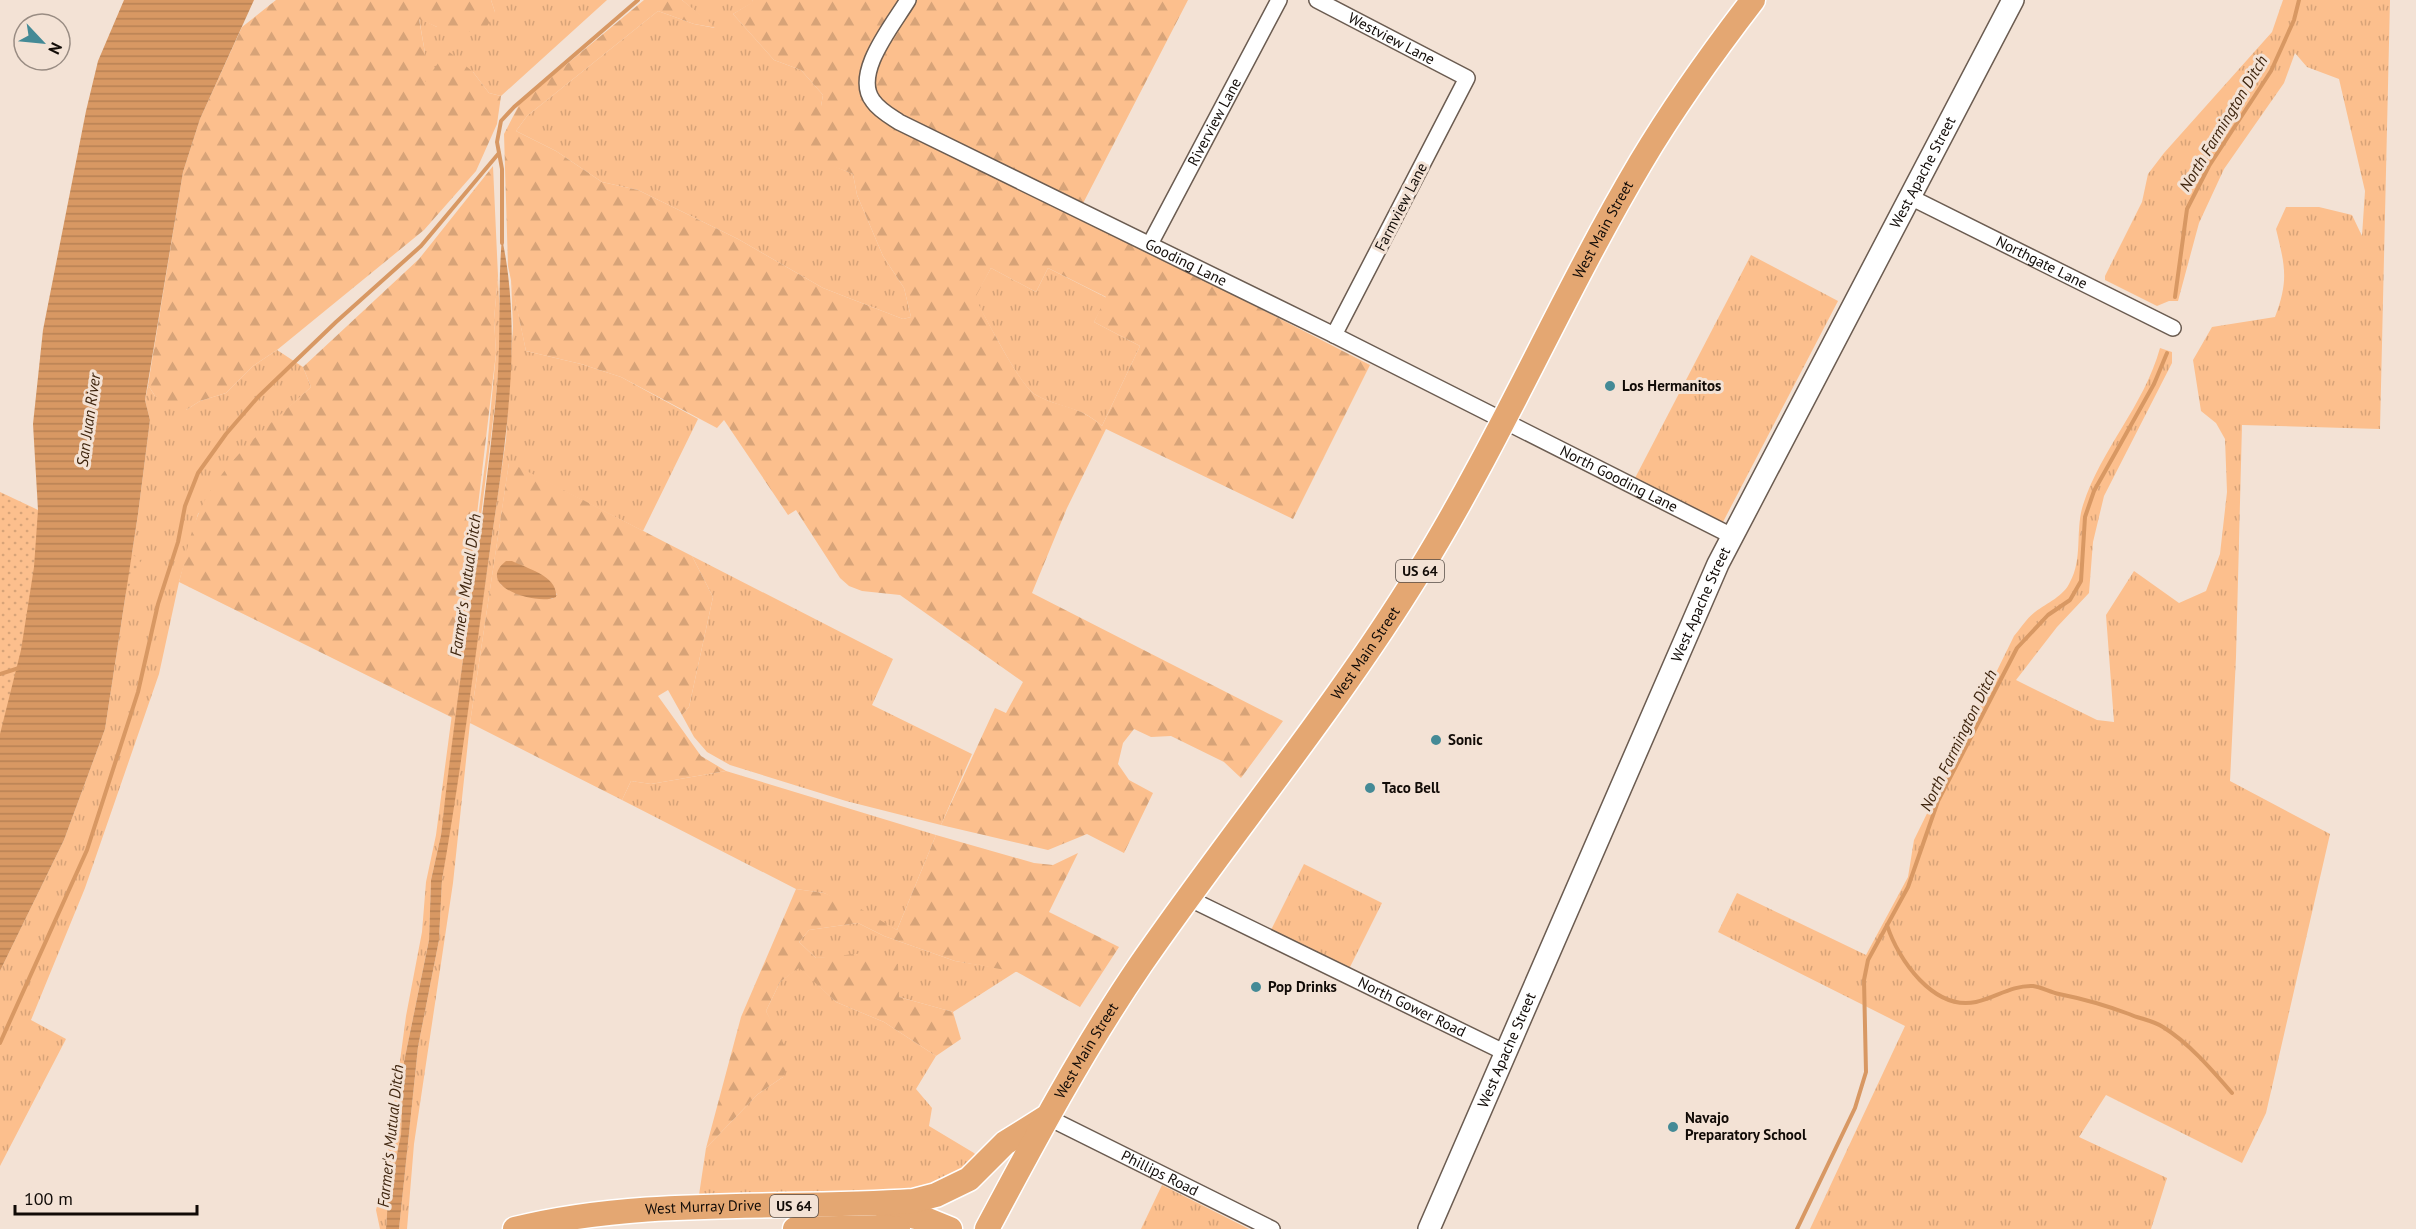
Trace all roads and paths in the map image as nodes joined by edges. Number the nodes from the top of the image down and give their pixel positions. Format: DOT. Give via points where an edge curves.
graph roads {
  1 [pos="908,0"];
  2 [pos="1279,0"];
  3 [pos="1317,0"];
  4 [pos="1753,0"];
  5 [pos="2013,0"];
  6 [pos="1467,78"];
  7 [pos="1910,197"];
  8 [pos="1150,244"];
  9 [pos="2173,328"];
  10 [pos="1334,335"];
  11 [pos="1504,421"];
  12 [pos="1732,536"];
  13 [pos="1188,898"];
  14 [pos="1506,1053"];
  15 [pos="1047,1117"];
  16 [pos="824,1221"];
  17 [pos="515,1229"];
  18 [pos="795,1229"];
  19 [pos="898,1229"];
  20 [pos="950,1229"];
  21 [pos="987,1229"];
  22 [pos="1272,1229"];
  23 [pos="1429,1229"];
  1 -- 8 [label="street, Gooding Lane" via="871,61 866,76 871,100 899,122"];
  2 -- 8 [label="street, Riverview Lane"];
  3 -- 6 [label="street, Westview Lane"];
  4 -- 11 [label="highway, West Main Street / US 64" via="1642,159"];
  5 -- 7 [label="main road, West Apache Street"];
  6 -- 10 [label="street, Farmview Lane"];
  7 -- 9 [label="street, Northgate Lane"];
  7 -- 12 [label="main road, West Apache Street"];
  8 -- 10 [label="street, Gooding Lane"];
  10 -- 11 [label="street, Gooding Lane"];
  11 -- 12 [label="street, North Gooding Lane"];
  11 -- 13 [label="highway, West Main Street / US 64" via="1432,552 1382,631"];
  12 -- 14 [label="main road, West Apache Street"];
  13 -- 14 [label="street, North Gower Road"];
  13 -- 15 [label="highway, West Main Street / US 64" via="1110,1011"];
  14 -- 23 [label="main road, West Apache Street"];
  15 -- 16 [label="highway, West Murray Drive / US 64" via="1005,1143 969,1179 936,1195"];
  15 -- 21 [label="highway, West Main Street / US 64"];
  15 -- 22 [label="street, Phillips Road"];
  16 -- 17 [label="highway, West Murray Drive / US 64" via="624,1211 550,1220"];
  16 -- 18 [label="highway, West Murray Drive / US 64"];
  16 -- 19 [label="highway, West Murray Drive / US 64"];
  16 -- 20 [label="highway" via="887,1210"];
}
